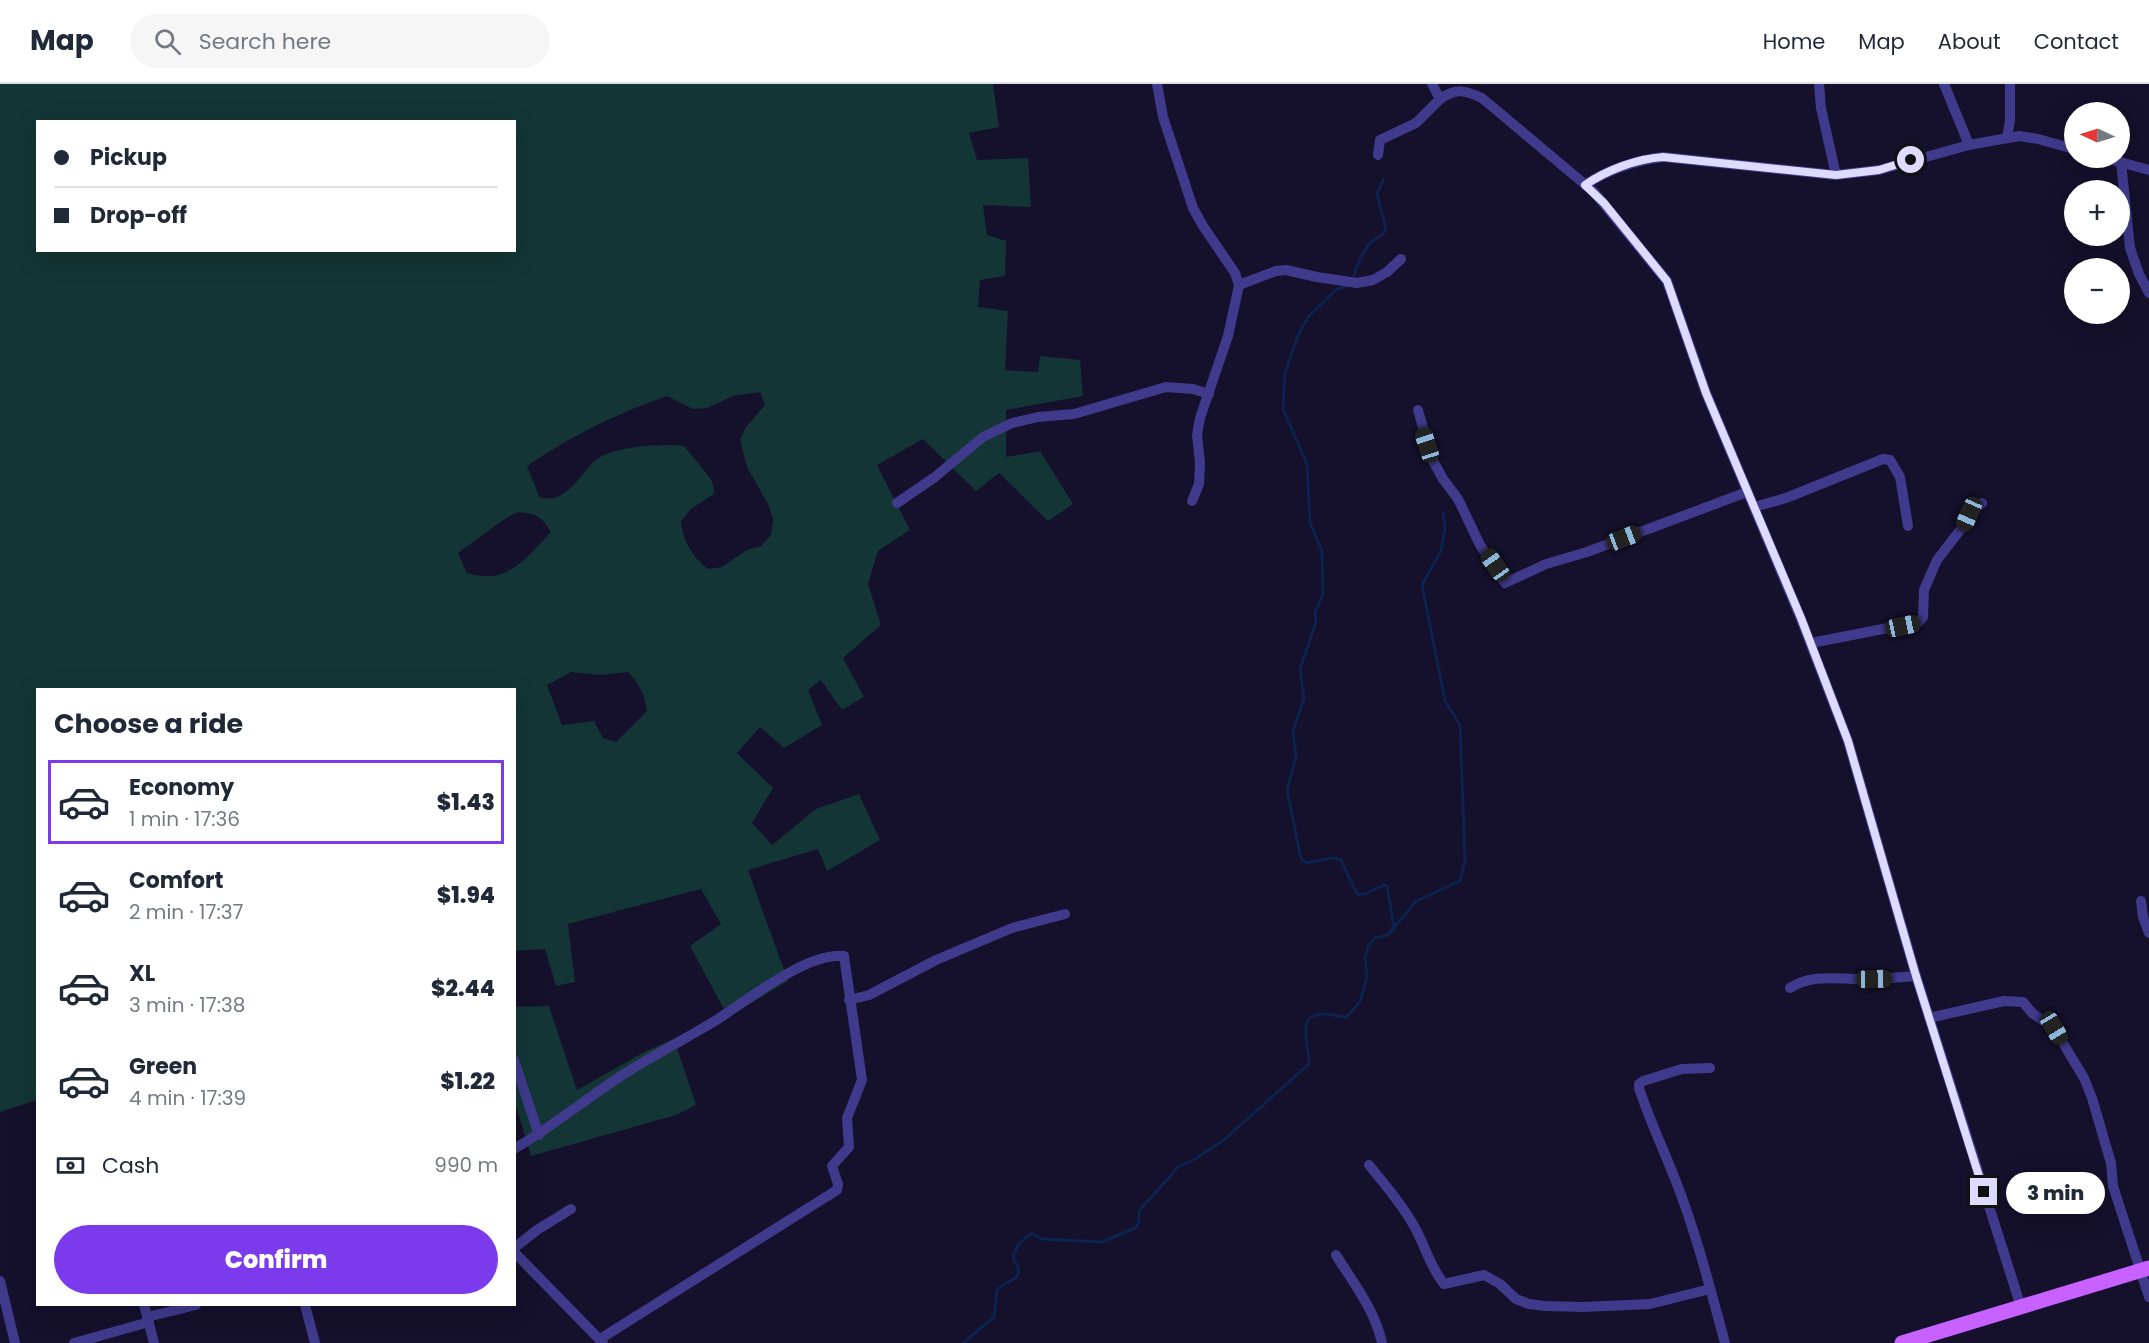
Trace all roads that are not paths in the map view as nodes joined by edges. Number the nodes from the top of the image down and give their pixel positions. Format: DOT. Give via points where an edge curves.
graph roads {
  1 [pos="1157,84"];
  2 [pos="1432,84"];
  3 [pos="1819,84"];
  4 [pos="1944,84"];
  5 [pos="2010,84"];
  6 [pos="1440,99"];
  7 [pos="2007,138"];
  8 [pos="1969,145"];
  9 [pos="2064,146"];
  10 [pos="1378,155"];
  11 [pos="2130,165"];
  12 [pos="2122,168"];
  13 [pos="2149,170"];
  14 [pos="1836,175"];
  15 [pos="1585,185"];
  16 [pos="1401,259"];
  17 [pos="1239,285"];
  18 [pos="2149,293"];
  19 [pos="1209,394"];
  20 [pos="1418,410"];
  21 [pos="1747,492"];
  22 [pos="1192,501"];
  23 [pos="897,503"];
  24 [pos="1982,503"];
  25 [pos="1754,507"];
  26 [pos="1908,526"];
  27 [pos="1810,643"];
  28 [pos="2141,901"];
  29 [pos="1065,914"];
  30 [pos="2149,933"];
  31 [pos="1916,976"];
  32 [pos="1790,988"];
  33 [pos="849,1000"];
  34 [pos="1929,1018"];
  35 [pos="516,1066"];
  36 [pos="1710,1068"];
  37 [pos="539,1135"];
  38 [pos="516,1148"];
  39 [pos="1369,1166"];
  40 [pos="571,1209"];
  41 [pos="516,1248"];
  42 [pos="516,1252"];
  43 [pos="1336,1255"];
  44 [pos="2145,1269"];
  45 [pos="0,1281"];
  46 [pos="1710,1289"];
  47 [pos="2149,1297"];
  48 [pos="144,1306"];
  49 [pos="193,1306"];
  50 [pos="305,1306"];
  51 [pos="2022,1307"];
  52 [pos="148,1320"];
  53 [pos="601,1341"];
  54 [pos="15,1343"];
  55 [pos="74,1343"];
  56 [pos="154,1343"];
  57 [pos="315,1343"];
  58 [pos="1382,1343"];
  59 [pos="1725,1343"];
  60 [pos="1902,1343"];
  1 -- 17 [label="street" via="1163,117 1193,208"];
  2 -- 6 [label="street"];
  3 -- 14 [label="street"];
  4 -- 8 [label="street"];
  5 -- 7 [label="street"];
  6 -- 10 [label="street" via="1416,123 1382,139"];
  6 -- 15 [label="street" via="1452,91 1467,91 1482,98"];
  7 -- 8 [label="street"];
  7 -- 9 [label="street" via="2019,136"];
  8 -- 14 [label="street" via="1879,170"];
  11 -- 13 [label="street"];
  12 -- 18 [label="street" via="2130,248"];
  14 -- 15 [label="street" via="1663,157 1601,174"];
  15 -- 21 [label="street" via="1667,281 1706,393"];
  16 -- 17 [label="street" via="1388,272 1357,283 1286,270"];
  17 -- 19 [label="street"];
  19 -- 22 [label="street" via="1197,435 1199,484"];
  19 -- 23 [label="street" via="1166,387 1074,414 1012,423 983,437"];
  20 -- 21 [label="street" via="1432,459 1504,582"];
  21 -- 25 [label="street"];
  24 -- 27 [label="street" via="1969,514 1937,560 1924,590 1923,617 1919,622"];
  25 -- 26 [label="street" via="1883,459 1890,460 1900,477"];
  25 -- 27 [label="street"];
  27 -- 31 [label="street" via="1848,741"];
  28 -- 30 [label="street"];
  29 -- 33 [label="street" via="1012,928 936,960 868,995"];
  31 -- 32 [label="street" via="1824,977"];
  31 -- 34 [label="street"];
  33 -- 37 [label="street" via="844,956 833,955 790,972 623,1075"];
  33 -- 53 [label="street" via="862,1080 847,1118 849,1147 832,1166 837,1190"];
  34 -- 44 [label="street" via="2016,1000 2024,1002 2032,1013 2054,1028 2092,1098 2111,1162 2113,1186"];
  34 -- 51 [label="street"];
  35 -- 37 [label="street"];
  36 -- 46 [label="street" via="1682,1069 1639,1084 1648,1117 1697,1240"];
  37 -- 38 [label="street"];
  39 -- 46 [label="street" via="1414,1226 1444,1284 1484,1275 1529,1304 1583,1307 1650,1304"];
  40 -- 41 [label="street"];
  42 -- 53 [label="street"];
  43 -- 58 [label="street" via="1374,1316"];
  44 -- 47 [label="street"];
  44 -- 51 [label="main road"];
  45 -- 54 [label="street"];
  46 -- 59 [label="street"];
  48 -- 52 [label="street"];
  49 -- 52 [label="street"];
  50 -- 57 [label="street"];
  51 -- 60 [label="main road"];
  52 -- 55 [label="street"];
  52 -- 56 [label="street"];
}
